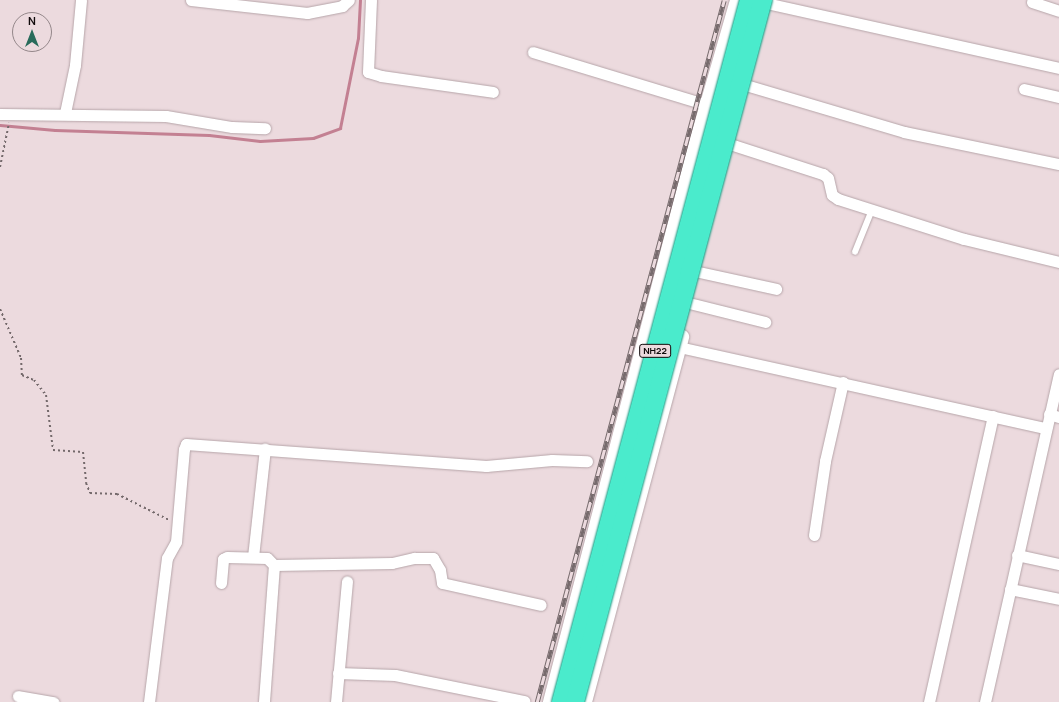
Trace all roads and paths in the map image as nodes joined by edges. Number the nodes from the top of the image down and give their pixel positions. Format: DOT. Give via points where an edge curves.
graph roads {
  1 [pos="81,0"];
  2 [pos="191,0"];
  3 [pos="349,0"];
  4 [pos="372,0"];
  5 [pos="737,0"];
  6 [pos="750,0"];
  7 [pos="754,0"];
  8 [pos="769,1"];
  9 [pos="1032,2"];
  10 [pos="1059,11"];
  11 [pos="533,52"];
  12 [pos="1059,68"];
  13 [pos="749,86"];
  14 [pos="1024,89"];
  15 [pos="493,92"];
  16 [pos="1059,97"];
  17 [pos="707,105"];
  18 [pos="0,114"];
  19 [pos="65,114"];
  20 [pos="265,128"];
  21 [pos="9,131"];
  22 [pos="733,145"];
  23 [pos="1059,164"];
  24 [pos="0,166"];
  25 [pos="872,210"];
  26 [pos="855,252"];
  27 [pos="1059,262"];
  28 [pos="699,272"];
  29 [pos="776,289"];
  30 [pos="657,295"];
  31 [pos="691,303"];
  32 [pos="0,309"];
  33 [pos="765,322"];
  34 [pos="679,347"];
  35 [pos="1059,374"];
  36 [pos="843,382"];
  37 [pos="1054,415"];
  38 [pos="993,416"];
  39 [pos="1045,428"];
  40 [pos="265,449"];
  41 [pos="587,461"];
  42 [pos="177,523"];
  43 [pos="814,535"];
  44 [pos="1017,555"];
  45 [pos="253,557"];
  46 [pos="1059,564"];
  47 [pos="274,565"];
  48 [pos="347,581"];
  49 [pos="221,583"];
  50 [pos="1010,589"];
  51 [pos="1059,599"];
  52 [pos="541,605"];
  53 [pos="338,672"];
  54 [pos="18,696"];
  55 [pos="524,701"];
  56 [pos="53,702"];
  57 [pos="149,702"];
  58 [pos="264,702"];
  59 [pos="336,702"];
  60 [pos="550,702"];
  61 [pos="561,702"];
  62 [pos="575,702"];
  63 [pos="585,702"];
  64 [pos="929,702"];
  65 [pos="985,702"];
  1 -- 19 [label="street" via="74,75"];
  2 -- 3 [label="street" via="307,13 342,6"];
  4 -- 15 [label="street" via="368,72"];
  5 -- 17 [label="street"];
  6 -- 61 [label="highway, NH22, bridge"];
  7 -- 8 [label="street"];
  8 -- 12 [label="street"];
  8 -- 13 [label="street"];
  8 -- 62 [label="highway, NH22, bridge"];
  9 -- 10 [label="street"];
  11 -- 17 [label="street"];
  13 -- 22 [label="street"];
  13 -- 23 [label="street" via="904,132"];
  14 -- 16 [label="street"];
  17 -- 30 [label="street"];
  18 -- 19 [label="street"];
  19 -- 20 [label="street" via="166,116 232,127"];
  21 -- 24 [label="path"];
  22 -- 25 [label="street" via="823,174 828,178 828,197"];
  22 -- 28 [label="street"];
  25 -- 26 [label="lane"];
  25 -- 27 [label="street" via="964,239"];
  28 -- 29 [label="street"];
  28 -- 31 [label="street"];
  30 -- 31 [label="street"];
  30 -- 60 [label="street" via="606,480"];
  31 -- 33 [label="street"];
  31 -- 34 [label="street"];
  32 -- 42 [label="path" via="20,357 22,376 38,383 48,400 53,450 84,452 86,483 90,493 117,494 135,505"];
  34 -- 36 [label="street"];
  34 -- 63 [label="street"];
  35 -- 37 [label="street"];
  36 -- 38 [label="street"];
  36 -- 43 [label="street" via="825,461"];
  37 -- 39 [label="street"];
  38 -- 39 [label="street"];
  38 -- 64 [label="street"];
  39 -- 44 [label="street"];
  40 -- 41 [label="street" via="486,466 552,460"];
  40 -- 42 [label="street" via="185,444"];
  40 -- 45 [label="street"];
  42 -- 57 [label="street" via="175,545 167,558"];
  44 -- 46 [label="street"];
  44 -- 50 [label="street"];
  45 -- 47 [label="street" via="267,558"];
  45 -- 49 [label="street" via="225,558"];
  47 -- 52 [label="street" via="392,563 414,558 433,558 440,570 442,583"];
  47 -- 58 [label="street"];
  48 -- 53 [label="street"];
  50 -- 51 [label="street"];
  50 -- 65 [label="street"];
  53 -- 55 [label="street" via="395,675"];
  53 -- 59 [label="street"];
  54 -- 56 [label="street"];
}
